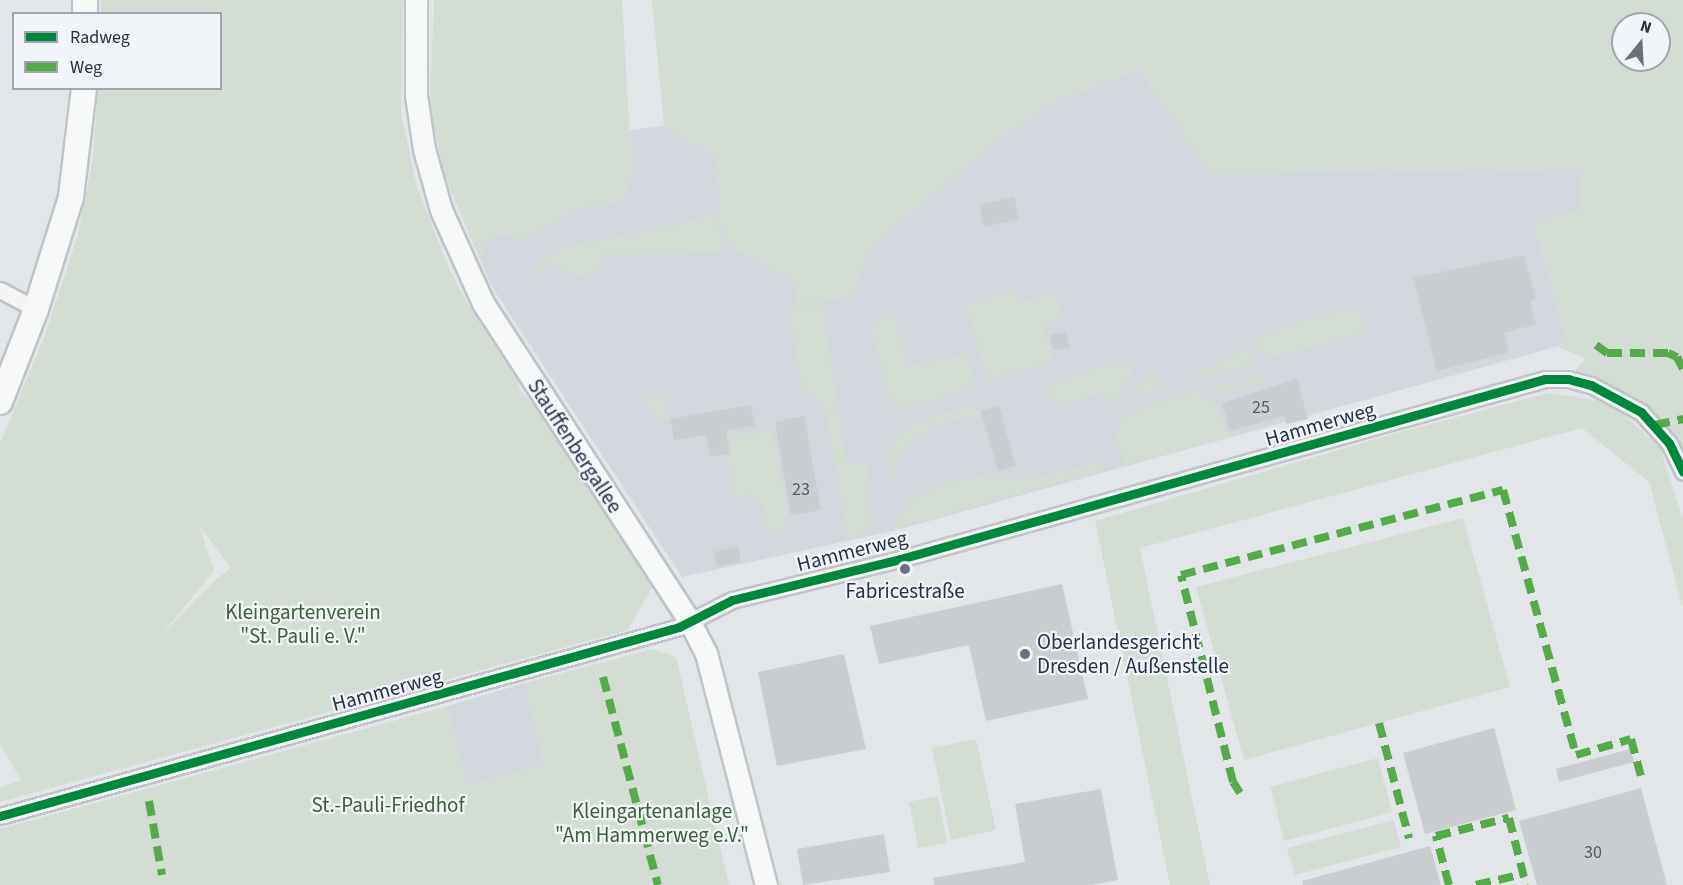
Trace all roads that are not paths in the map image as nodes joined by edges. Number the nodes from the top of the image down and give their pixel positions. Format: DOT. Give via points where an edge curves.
graph roads {
  1 [pos="416,0"];
  2 [pos="84,90"];
  3 [pos="0,290"];
  4 [pos="36,309"];
  5 [pos="0,402"];
  6 [pos="1683,472"];
  7 [pos="690,622"];
  8 [pos="0,816"];
  9 [pos="766,885"];
  1 -- 7 [label="main road, Stauffenbergallee" via="416,95 424,149 441,210 459,254 483,303"];
  2 -- 4 [label="main road" via="71,196"];
  3 -- 4 [label="street"];
  4 -- 5 [label="main road"];
  6 -- 7 [label="street, Hammerweg" via="1668,443 1641,412 1591,386 1568,379 1545,379 900,559 732,600"];
  7 -- 8 [label="street, Hammerweg"];
  7 -- 9 [label="main road, Stauffenbergallee" via="706,653 752,817"];
}
